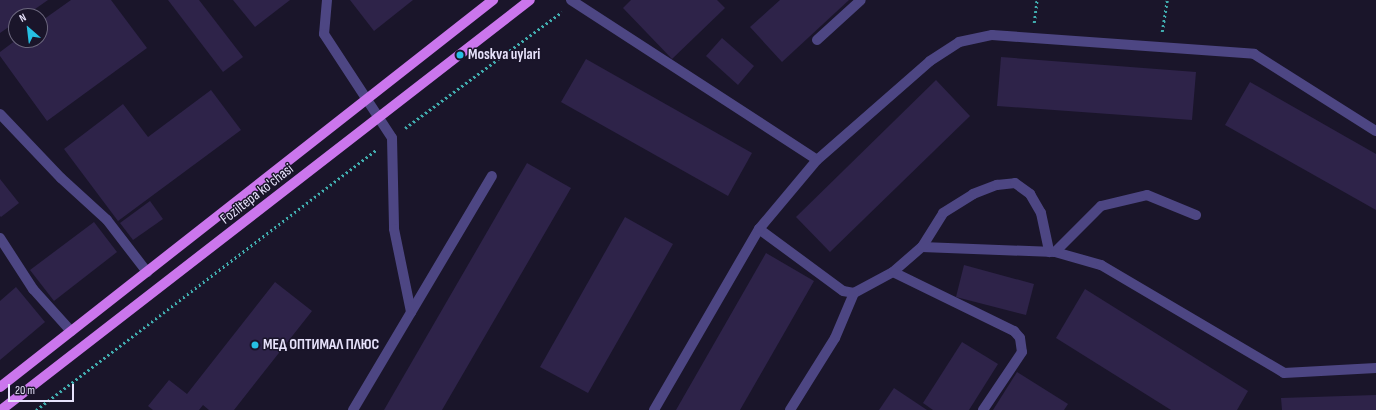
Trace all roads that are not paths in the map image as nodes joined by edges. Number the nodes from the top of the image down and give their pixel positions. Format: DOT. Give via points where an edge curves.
graph roads {
  1 [pos="327,0"];
  2 [pos="493,0"];
  3 [pos="530,0"];
  4 [pos="861,0"];
  5 [pos="572,2"];
  6 [pos="817,40"];
  7 [pos="365,100"];
  8 [pos="0,114"];
  9 [pos="379,119"];
  10 [pos="1376,131"];
  11 [pos="817,160"];
  12 [pos="492,176"];
  13 [pos="1196,215"];
  14 [pos="759,229"];
  15 [pos="0,238"];
  16 [pos="922,246"];
  17 [pos="1052,252"];
  18 [pos="147,272"];
  19 [pos="893,272"];
  20 [pos="854,294"];
  21 [pos="411,312"];
  22 [pos="71,331"];
  23 [pos="1376,368"];
  24 [pos="0,387"];
  25 [pos="1,410"];
  26 [pos="353,410"];
  27 [pos="654,410"];
  28 [pos="790,410"];
  29 [pos="983,410"];
  1 -- 7 [label="lane" via="324,34"];
  2 -- 7 [label="main road, Foziltepa ko'chasi"];
  3 -- 9 [label="main road, Foziltepa ko'chasi"];
  4 -- 6 [label="lane"];
  5 -- 11 [label="lane"];
  7 -- 9 [label="lane"];
  7 -- 18 [label="main road, Foziltepa ko'chasi"];
  8 -- 18 [label="lane" via="61,178 107,220"];
  9 -- 21 [label="lane" via="392,138 394,229"];
  9 -- 25 [label="main road, Foziltepa ko'chasi"];
  10 -- 11 [label="lane" via="1254,54 992,35 959,42 930,61"];
  11 -- 14 [label="lane"];
  12 -- 21 [label="lane"];
  13 -- 17 [label="lane" via="1147,195 1101,206"];
  14 -- 20 [label="lane" via="842,292"];
  14 -- 27 [label="lane"];
  15 -- 22 [label="lane" via="33,289"];
  16 -- 17 [label="lane"];
  16 -- 17 [label="lane" via="943,213 973,194 997,185 1015,184 1030,194 1041,213"];
  16 -- 19 [label="lane"];
  17 -- 23 [label="lane" via="1101,265 1284,373"];
  18 -- 22 [label="main road, Foziltepa ko'chasi"];
  19 -- 20 [label="lane"];
  19 -- 29 [label="lane" via="1014,331 1020,338 1022,352"];
  20 -- 28 [label="lane" via="835,338"];
  21 -- 26 [label="lane"];
  22 -- 24 [label="main road, Foziltepa ko'chasi"];
}
